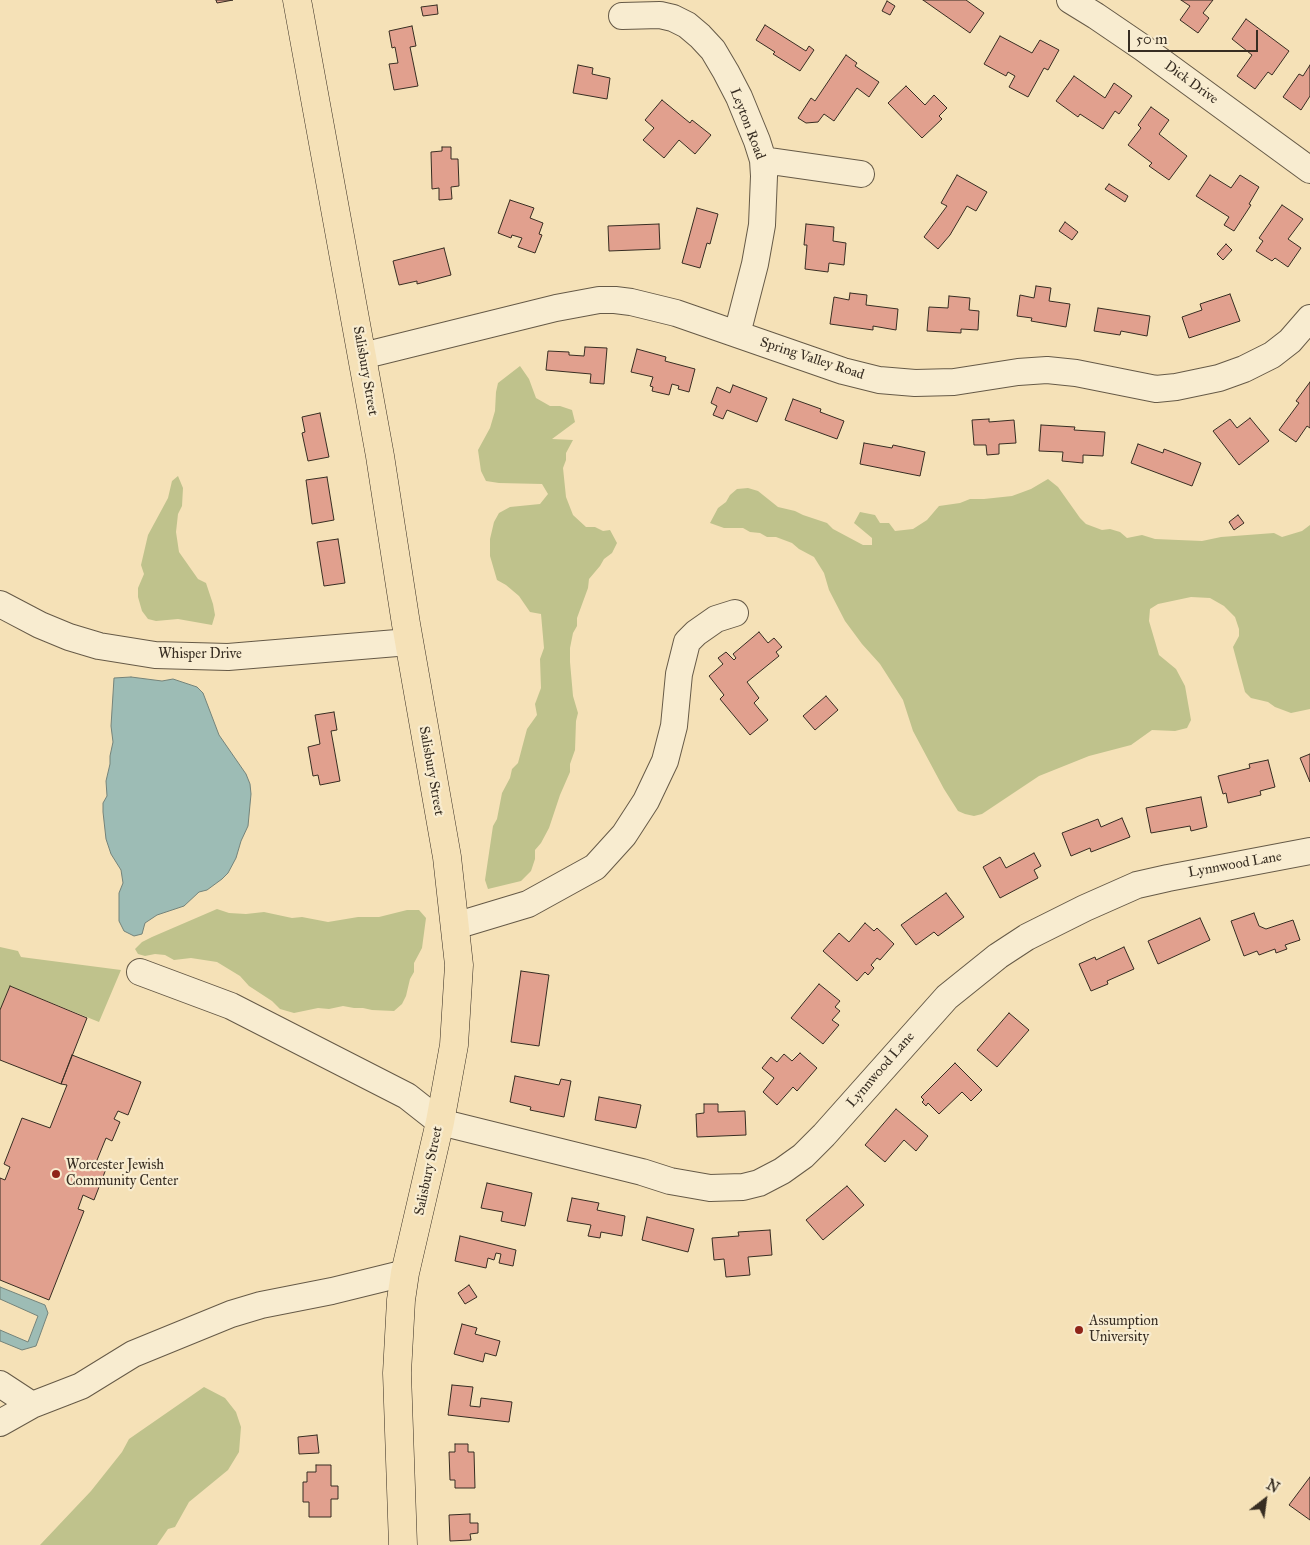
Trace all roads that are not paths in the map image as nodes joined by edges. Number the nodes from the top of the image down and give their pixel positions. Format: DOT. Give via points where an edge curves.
graph roads {
  1 [pos="297,0"];
  2 [pos="1070,0"];
  3 [pos="622,16"];
  4 [pos="763,160"];
  5 [pos="1310,170"];
  6 [pos="861,174"];
  7 [pos="1310,318"];
  8 [pos="736,334"];
  9 [pos="362,356"];
  10 [pos="4,613"];
  11 [pos="735,613"];
  12 [pos="409,642"];
  13 [pos="1310,850"];
  14 [pos="455,926"];
  15 [pos="140,972"];
  16 [pos="440,1122"];
  17 [pos="405,1273"];
  18 [pos="0,1384"];
  19 [pos="32,1405"];
  20 [pos="0,1423"];
  21 [pos="403,1545"];
  1 -- 9 [label="main road, Salisbury Street"];
  2 -- 5 [label="street, Dick Drive" via="1143,48"];
  3 -- 4 [label="street, Leyton Road" via="673,18 700,36 713,50 734,88"];
  4 -- 6 [label="street"];
  4 -- 8 [label="street, Leyton Road" via="759,245"];
  7 -- 8 [label="street, Spring Valley Road" via="1290,341 1244,369 1204,381 1156,389 1047,370 954,382 897,382 843,371"];
  8 -- 9 [label="street, Spring Valley Road" via="646,305 599,300"];
  9 -- 12 [label="main road, Salisbury Street"];
  10 -- 12 [label="street, Whisper Drive" via="98,646 164,656 228,657"];
  11 -- 14 [label="street" via="716,620 687,642 666,761 646,801 624,834 595,867 528,904"];
  12 -- 14 [label="main road, Salisbury Street" via="447,858"];
  13 -- 16 [label="street, Lynnwood Lane" via="1137,885 1027,937 946,997 803,1156 759,1182 743,1187 710,1188 670,1181"];
  14 -- 16 [label="main road, Salisbury Street" via="459,965 454,1045"];
  15 -- 16 [label="street" via="231,1006 406,1096"];
  16 -- 17 [label="main road, Salisbury Street"];
  17 -- 19 [label="street" via="231,1314 133,1354 81,1386"];
  17 -- 21 [label="main road, Salisbury Street" via="396,1373"];
  18 -- 19 [label="street"];
  19 -- 20 [label="street"];
}
